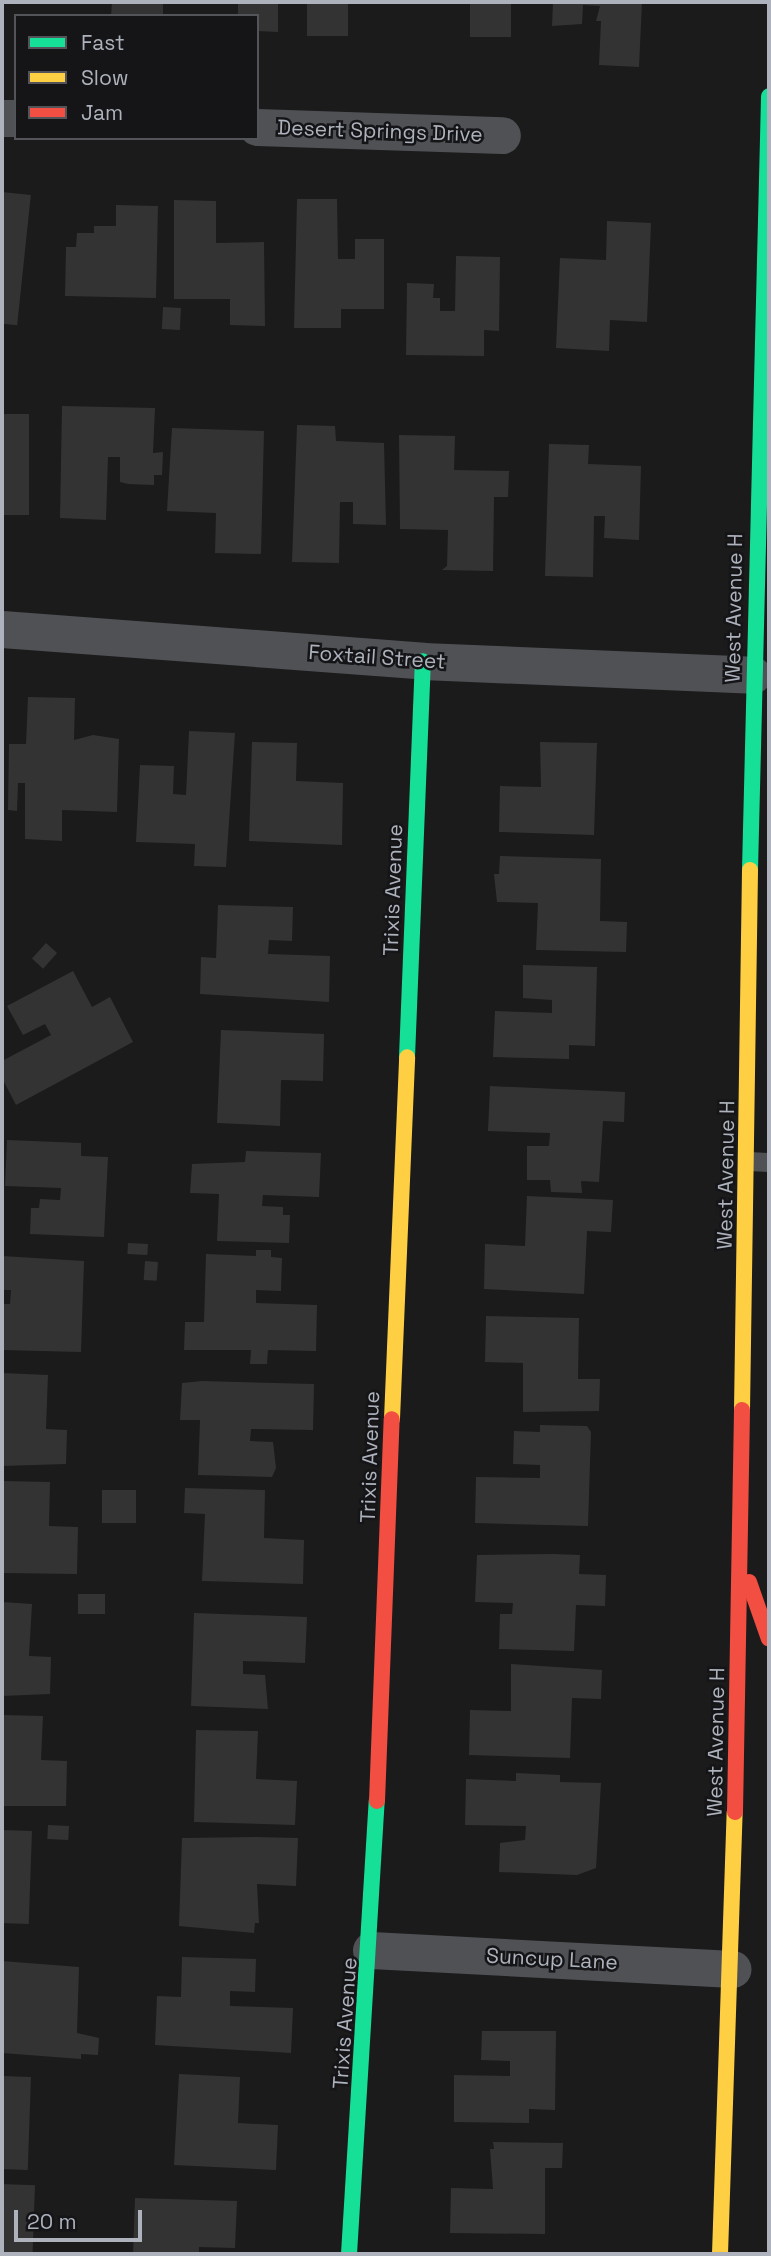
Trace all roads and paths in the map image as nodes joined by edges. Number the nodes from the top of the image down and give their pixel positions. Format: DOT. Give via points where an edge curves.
graph roads {
  1 [pos="769,96"];
  2 [pos="259,127"];
  3 [pos="502,135"];
  4 [pos="2,629"];
  5 [pos="423,661"];
  6 [pos="753,675"];
  7 [pos="748,1161"];
  8 [pos="769,1163"];
  9 [pos="741,1558"];
  10 [pos="769,1639"];
  11 [pos="371,1950"];
  12 [pos="733,1969"];
  13 [pos="349,2254"];
  14 [pos="720,2254"];
  1 -- 6 [label="main road, West Avenue H"];
  2 -- 3 [label="street, Desert Springs Drive"];
  4 -- 5 [label="street, Foxtail Street"];
  5 -- 6 [label="street, Foxtail Street"];
  5 -- 11 [label="main road, Trixis Avenue"];
  6 -- 7 [label="main road, West Avenue H"];
  7 -- 8 [label="lane"];
  7 -- 9 [label="main road, West Avenue H"];
  9 -- 10 [label="main road"];
  9 -- 12 [label="main road, West Avenue H"];
  11 -- 12 [label="street, Suncup Lane"];
  11 -- 13 [label="main road, Trixis Avenue"];
  12 -- 14 [label="main road, West Avenue H"];
}
